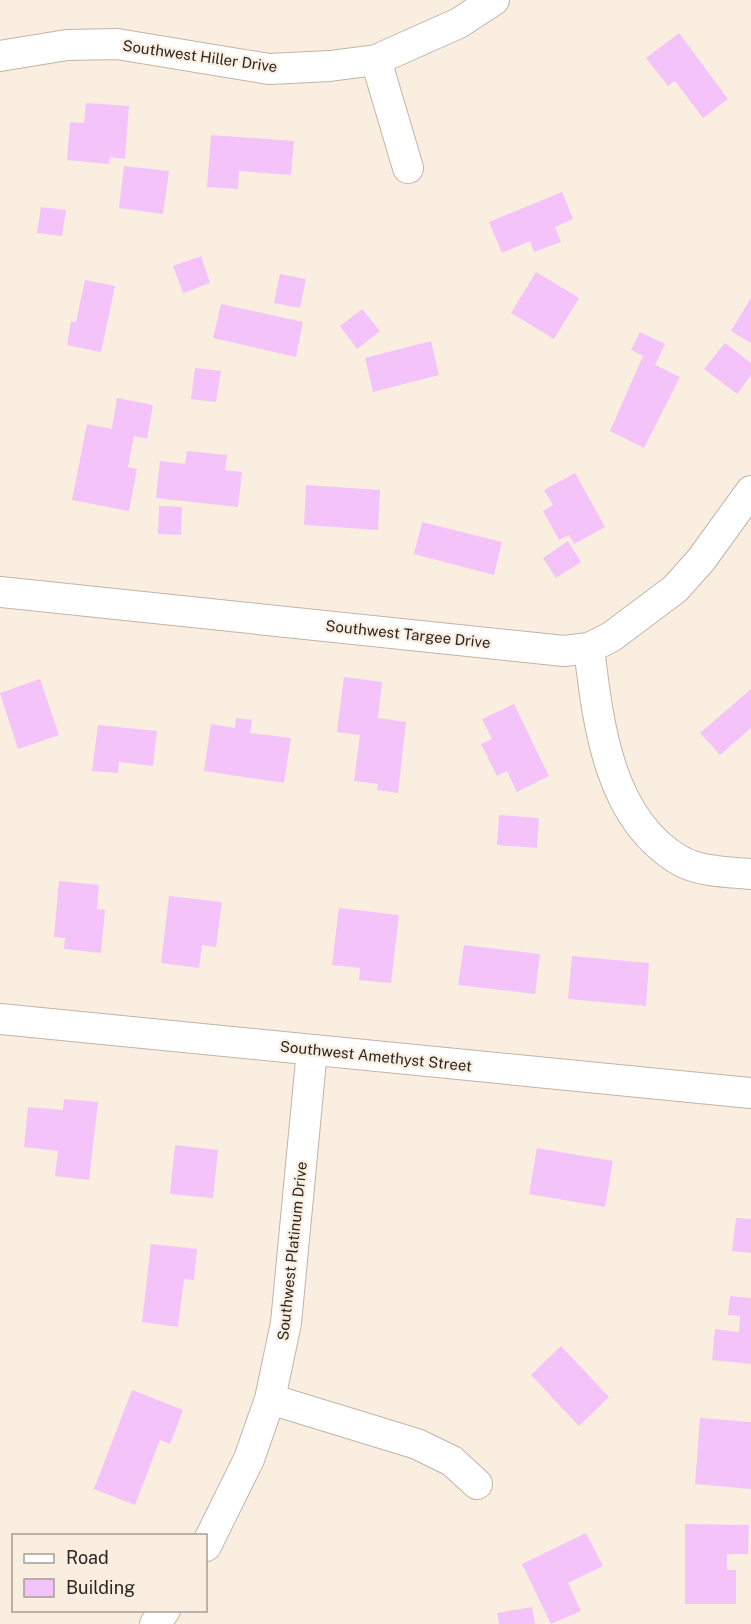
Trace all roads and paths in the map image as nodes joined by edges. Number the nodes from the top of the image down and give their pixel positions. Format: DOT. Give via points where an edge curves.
graph roads {
  1 [pos="494,0"];
  2 [pos="0,56"];
  3 [pos="376,60"];
  4 [pos="408,168"];
  5 [pos="751,491"];
  6 [pos="0,592"];
  7 [pos="589,648"];
  8 [pos="751,874"];
  9 [pos="0,1019"];
  10 [pos="312,1050"];
  11 [pos="751,1093"];
  12 [pos="270,1399"];
  13 [pos="477,1484"];
  14 [pos="207,1544"];
  15 [pos="164,1612"];
  16 [pos="155,1624"];
  1 -- 3 [label="street, Southwest Hiller Drive" via="459,23"];
  2 -- 3 [label="street, Southwest Hiller Drive" via="67,45 117,44 269,69"];
  3 -- 4 [label="street"];
  5 -- 7 [label="street, Southwest Targee Drive" via="675,589 611,637"];
  6 -- 7 [label="street, Southwest Targee Drive" via="564,651"];
  7 -- 8 [label="street" via="597,717 628,807 651,838 681,861 717,871"];
  9 -- 10 [label="street, Southwest Amethyst Street"];
  10 -- 11 [label="street, Southwest Amethyst Street"];
  10 -- 12 [label="street, Southwest Platinum Drive" via="286,1323"];
  12 -- 13 [label="street" via="417,1444 452,1461"];
  12 -- 14 [label="street, Southwest Platinum Drive" via="249,1459"];
  15 -- 16 [label="street"];
}
